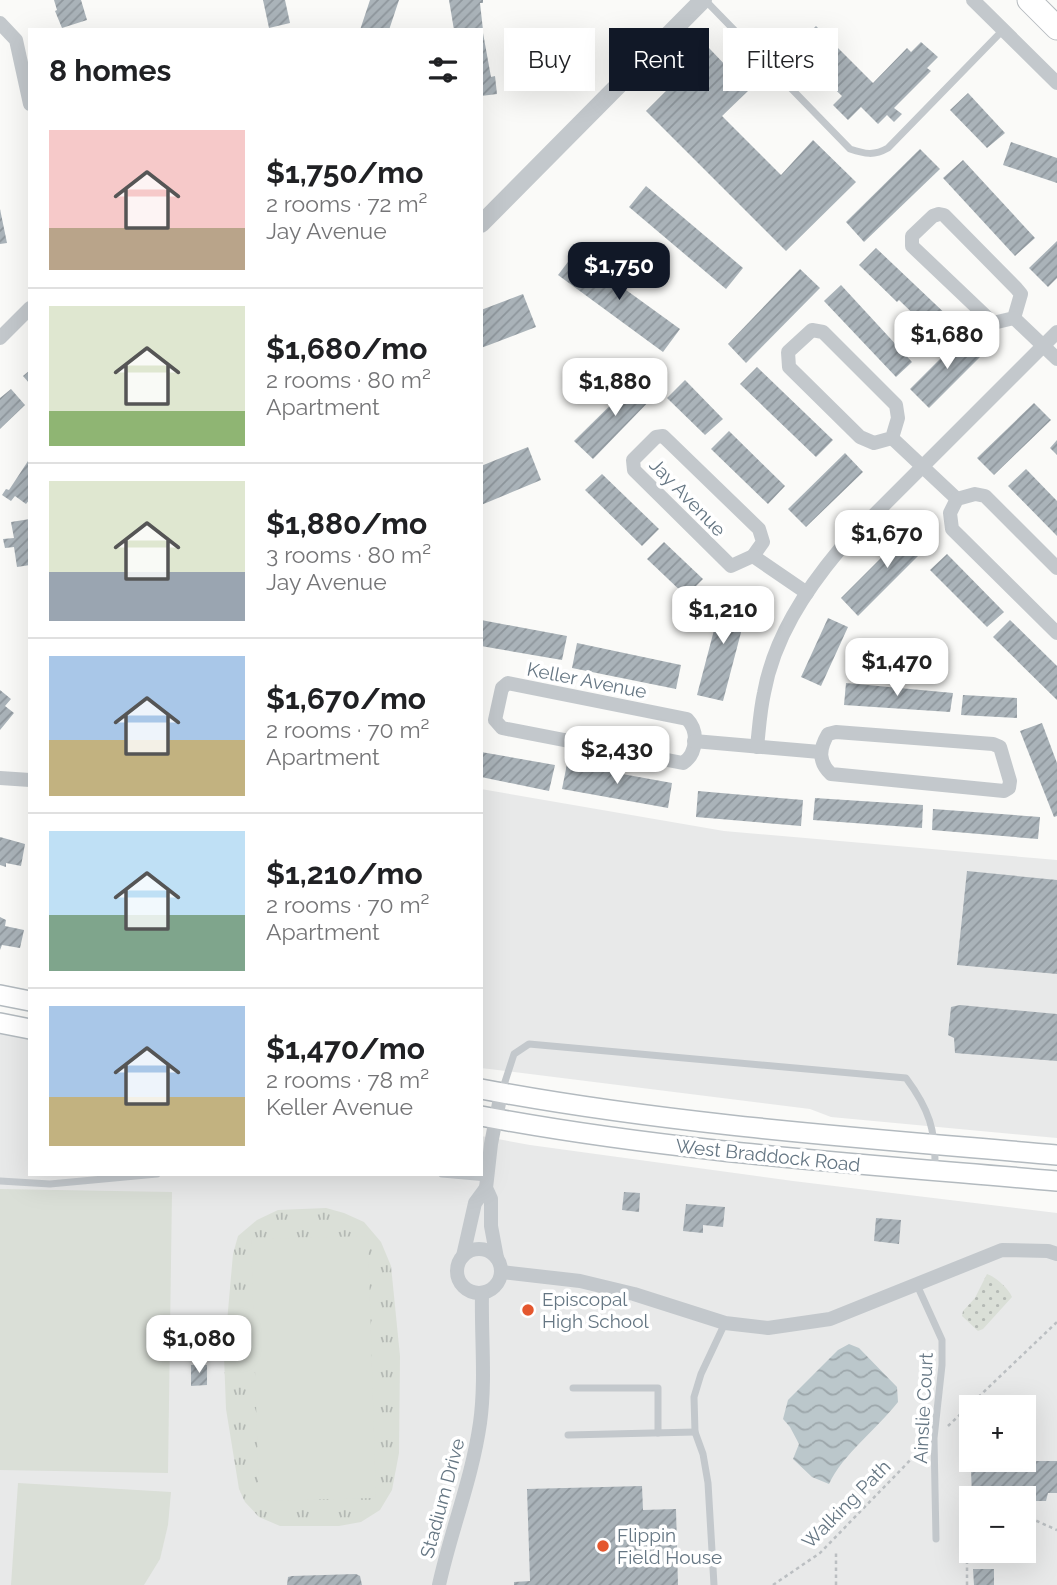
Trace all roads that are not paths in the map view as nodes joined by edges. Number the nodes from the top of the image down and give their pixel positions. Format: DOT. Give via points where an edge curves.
graph roads {
  1 [pos="704,0"];
  2 [pos="974,0"];
  3 [pos="1029,0"];
  4 [pos="0,23"];
  5 [pos="1057,28"];
  6 [pos="1003,30"];
  7 [pos="1057,83"];
  8 [pos="28,95"];
  9 [pos="483,222"];
  10 [pos="28,310"];
  11 [pos="1014,318"];
  12 [pos="1057,331"];
  13 [pos="0,338"];
  14 [pos="1043,345"];
  15 [pos="1057,359"];
  16 [pos="892,438"];
  17 [pos="924,466"];
  18 [pos="957,499"];
  19 [pos="753,556"];
  20 [pos="1057,568"];
  21 [pos="807,593"];
  22 [pos="1057,633"];
  23 [pos="694,741"];
  24 [pos="757,747"];
  25 [pos="820,752"];
  26 [pos="0,778"];
  27 [pos="28,780"];
  28 [pos="0,996"];
  29 [pos="28,1001"];
  30 [pos="0,1023"];
  31 [pos="28,1029"];
  32 [pos="483,1089"];
  33 [pos="501,1093"];
  34 [pos="489,1117"];
  35 [pos="936,1144"];
  36 [pos="1057,1154"];
  37 [pos="935,1170"];
  38 [pos="136,1176"];
  39 [pos="452,1176"];
  40 [pos="0,1181"];
  41 [pos="1057,1181"];
  42 [pos="487,1183"];
  43 [pos="1057,1254"];
  44 [pos="463,1256"];
  45 [pos="497,1258"];
  46 [pos="502,1272"];
  47 [pos="917,1285"];
  48 [pos="482,1294"];
  49 [pos="725,1323"];
  50 [pos="573,1388"];
  51 [pos="695,1432"];
  52 [pos="658,1433"];
  53 [pos="568,1434"];
  54 [pos="936,1539"];
  55 [pos="439,1585"];
  56 [pos="714,1585"];
  1 -- 6 [label="lane" via="850,149 863,154 878,154 888,148"];
  1 -- 9 [label="street"];
  2 -- 6 [label="street"];
  3 -- 5 [label="main road"];
  4 -- 8 [label="street" via="16,40"];
  6 -- 7 [label="street"];
  10 -- 13 [label="street"];
  11 -- 11 [label="street" via="1021,294 1017,288 944,215 933,216 912,236 912,246 993,323"];
  11 -- 14 [label="street"];
  12 -- 14 [label="street"];
  14 -- 15 [label="street"];
  14 -- 17 [label="street"];
  16 -- 16 [label="street" via="898,418 895,405 823,332 812,330 788,352 789,367 860,436 874,443"];
  16 -- 17 [label="street"];
  17 -- 18 [label="street"];
  17 -- 21 [label="street" via="840,549"];
  18 -- 20 [label="street" via="985,496"];
  18 -- 22 [label="street" via="950,513 952,528"];
  19 -- 19 [label="street, Jay Avenue" via="763,542 759,529 663,436 656,437 633,460 634,470 724,561 731,566"];
  19 -- 21 [label="street"];
  21 -- 24 [label="street" via="771,666"];
  23 -- 23 [label="street, Keller Avenue" via="687,719 508,684 502,688 495,720 502,728 683,763 691,755"];
  23 -- 24 [label="street"];
  24 -- 25 [label="street"];
  25 -- 25 [label="street" via="824,768 831,774 1009,788 1000,747 993,744 836,732 828,734"];
  26 -- 27 [label="street"];
  28 -- 29 [label="main road"];
  30 -- 31 [label="main road"];
  32 -- 33 [label="main road, West Braddock Road"];
  33 -- 34 [label="street"];
  33 -- 35 [label="main road, West Braddock Road" via="639,1115"];
  33 -- 35 [label="lane" via="514,1054 528,1044 906,1078 923,1102"];
  34 -- 37 [label="main road, West Braddock Road" via="746,1154"];
  34 -- 42 [label="street"];
  35 -- 36 [label="main road, West Braddock Road"];
  35 -- 37 [label="lane"];
  37 -- 41 [label="main road, West Braddock Road"];
  38 -- 40 [label="lane" via="50,1184"];
  39 -- 42 [label="lane"];
  42 -- 44 [label="street" via="475,1203"];
  42 -- 45 [label="street"];
  43 -- 47 [label="street" via="1002,1250"];
  44 -- 45 [label="street" via="484,1249"];
  44 -- 48 [label="street" via="458,1278 467,1290"];
  45 -- 46 [label="street"];
  46 -- 48 [label="street" via="494,1289"];
  46 -- 49 [label="street" via="580,1281"];
  47 -- 49 [label="street" via="830,1319 768,1328"];
  47 -- 54 [label="lane, Ainslie Court" via="942,1340 934,1438"];
  48 -- 55 [label="street, Stadium Drive" via="480,1421 471,1472"];
  49 -- 51 [label="lane" via="694,1397"];
  50 -- 52 [label="lane" via="658,1388"];
  51 -- 52 [label="lane"];
  51 -- 56 [label="lane" via="708,1483"];
  52 -- 53 [label="lane"];
}
